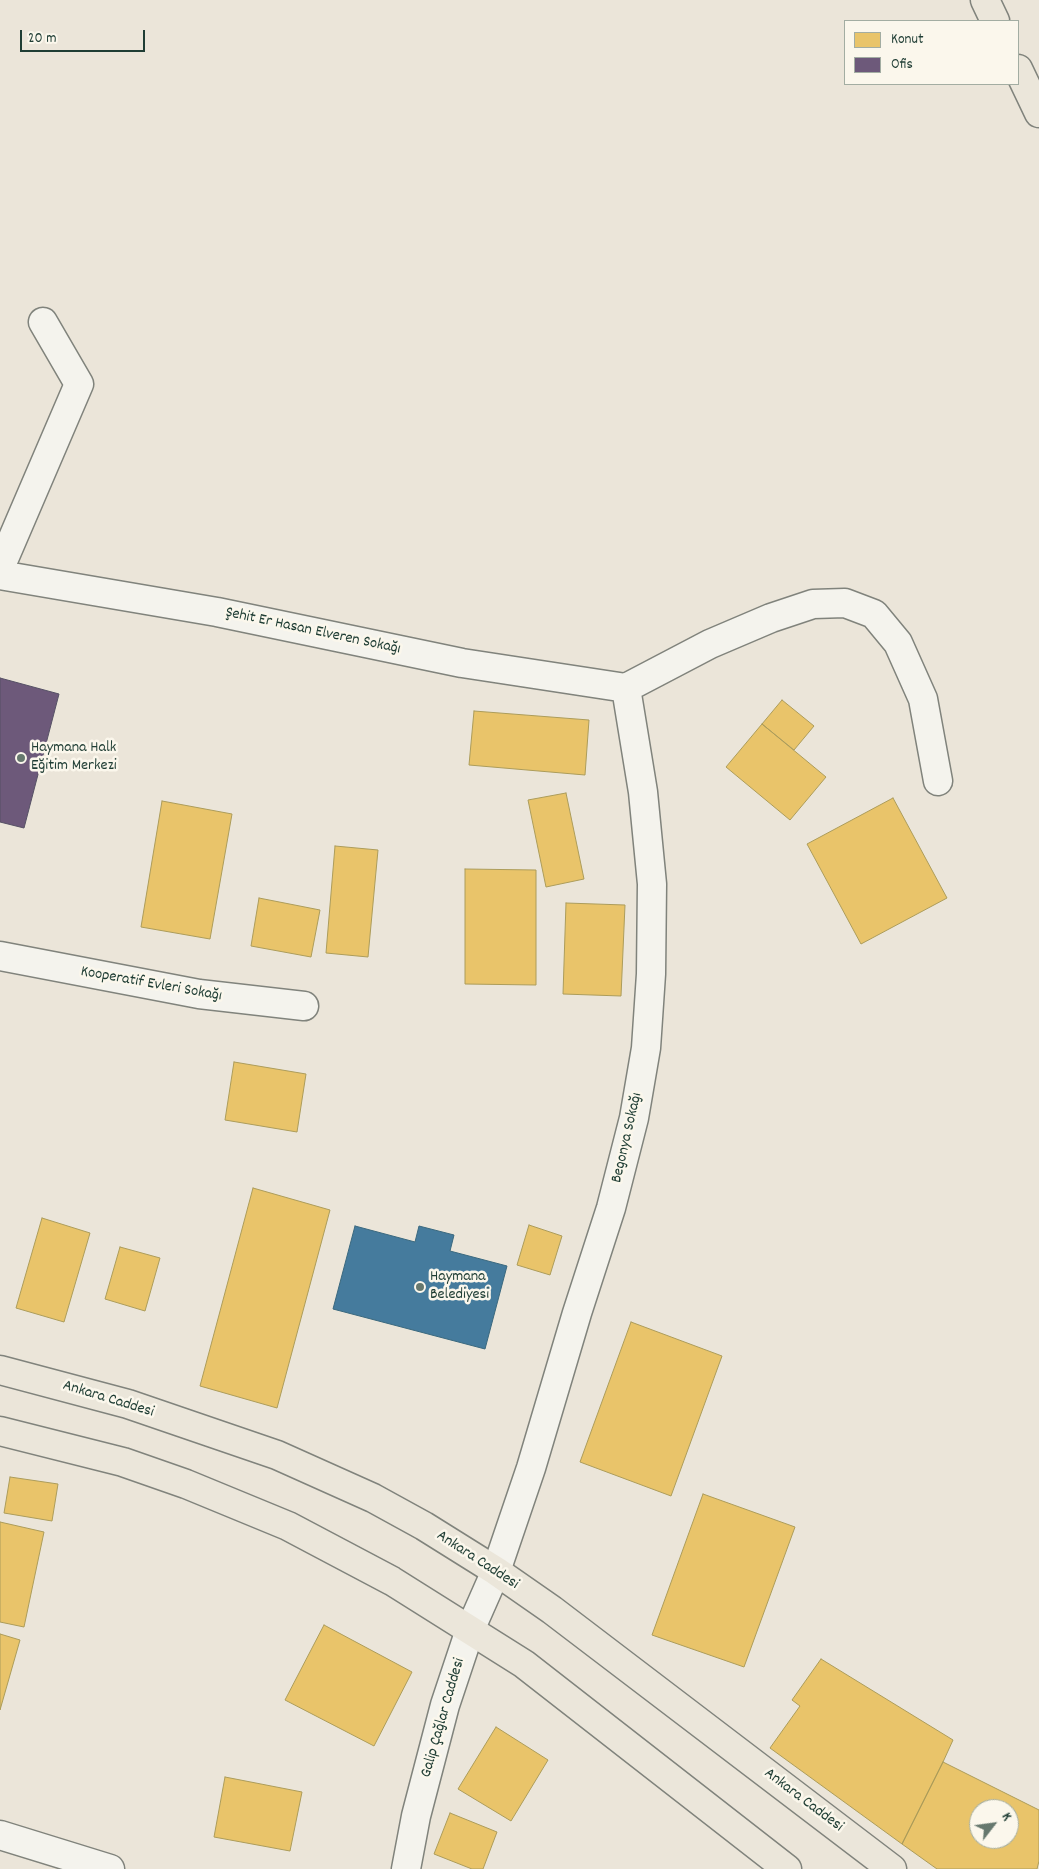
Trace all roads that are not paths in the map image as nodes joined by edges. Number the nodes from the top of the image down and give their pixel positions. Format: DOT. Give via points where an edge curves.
graph roads {
  1 [pos="985,0"];
  2 [pos="995,20"];
  3 [pos="1019,71"];
  4 [pos="1039,113"];
  5 [pos="43,322"];
  6 [pos="0,568"];
  7 [pos="0,575"];
  8 [pos="626,688"];
  9 [pos="938,781"];
  10 [pos="0,956"];
  11 [pos="304,1006"];
  12 [pos="0,1370"];
  13 [pos="0,1432"];
  14 [pos="496,1571"];
  15 [pos="470,1630"];
  16 [pos="0,1835"];
  17 [pos="110,1869"];
  18 [pos="406,1869"];
  19 [pos="787,1869"];
  20 [pos="892,1869"];
  1 -- 2 [label="main road"];
  3 -- 4 [label="main road"];
  5 -- 6 [label="street" via="79,384"];
  7 -- 8 [label="street, Şehit Er Hasan Elveren Sokağı" via="217,612 462,663"];
  8 -- 9 [label="street" via="710,644 771,618 813,604 845,602 874,614 898,643 923,699"];
  8 -- 14 [label="street, Begonya Sokağı" via="643,792 652,884 652,974 646,1048 634,1118 611,1208"];
  10 -- 11 [label="street, Kooperatif Evleri Sokağı" via="180,991"];
  12 -- 14 [label="main road, Ankara Caddesi" via="128,1404 277,1455 373,1498"];
  13 -- 15 [label="main road" via="123,1462 288,1526 392,1581"];
  14 -- 15 [label="street, Galip Çağlar Caddesi"];
  14 -- 20 [label="main road, Ankara Caddesi" via="552,1610"];
  15 -- 18 [label="street, Galip Çağlar Caddesi" via="445,1705 416,1816"];
  15 -- 19 [label="main road" via="524,1664"];
  16 -- 17 [label="street"];
}
